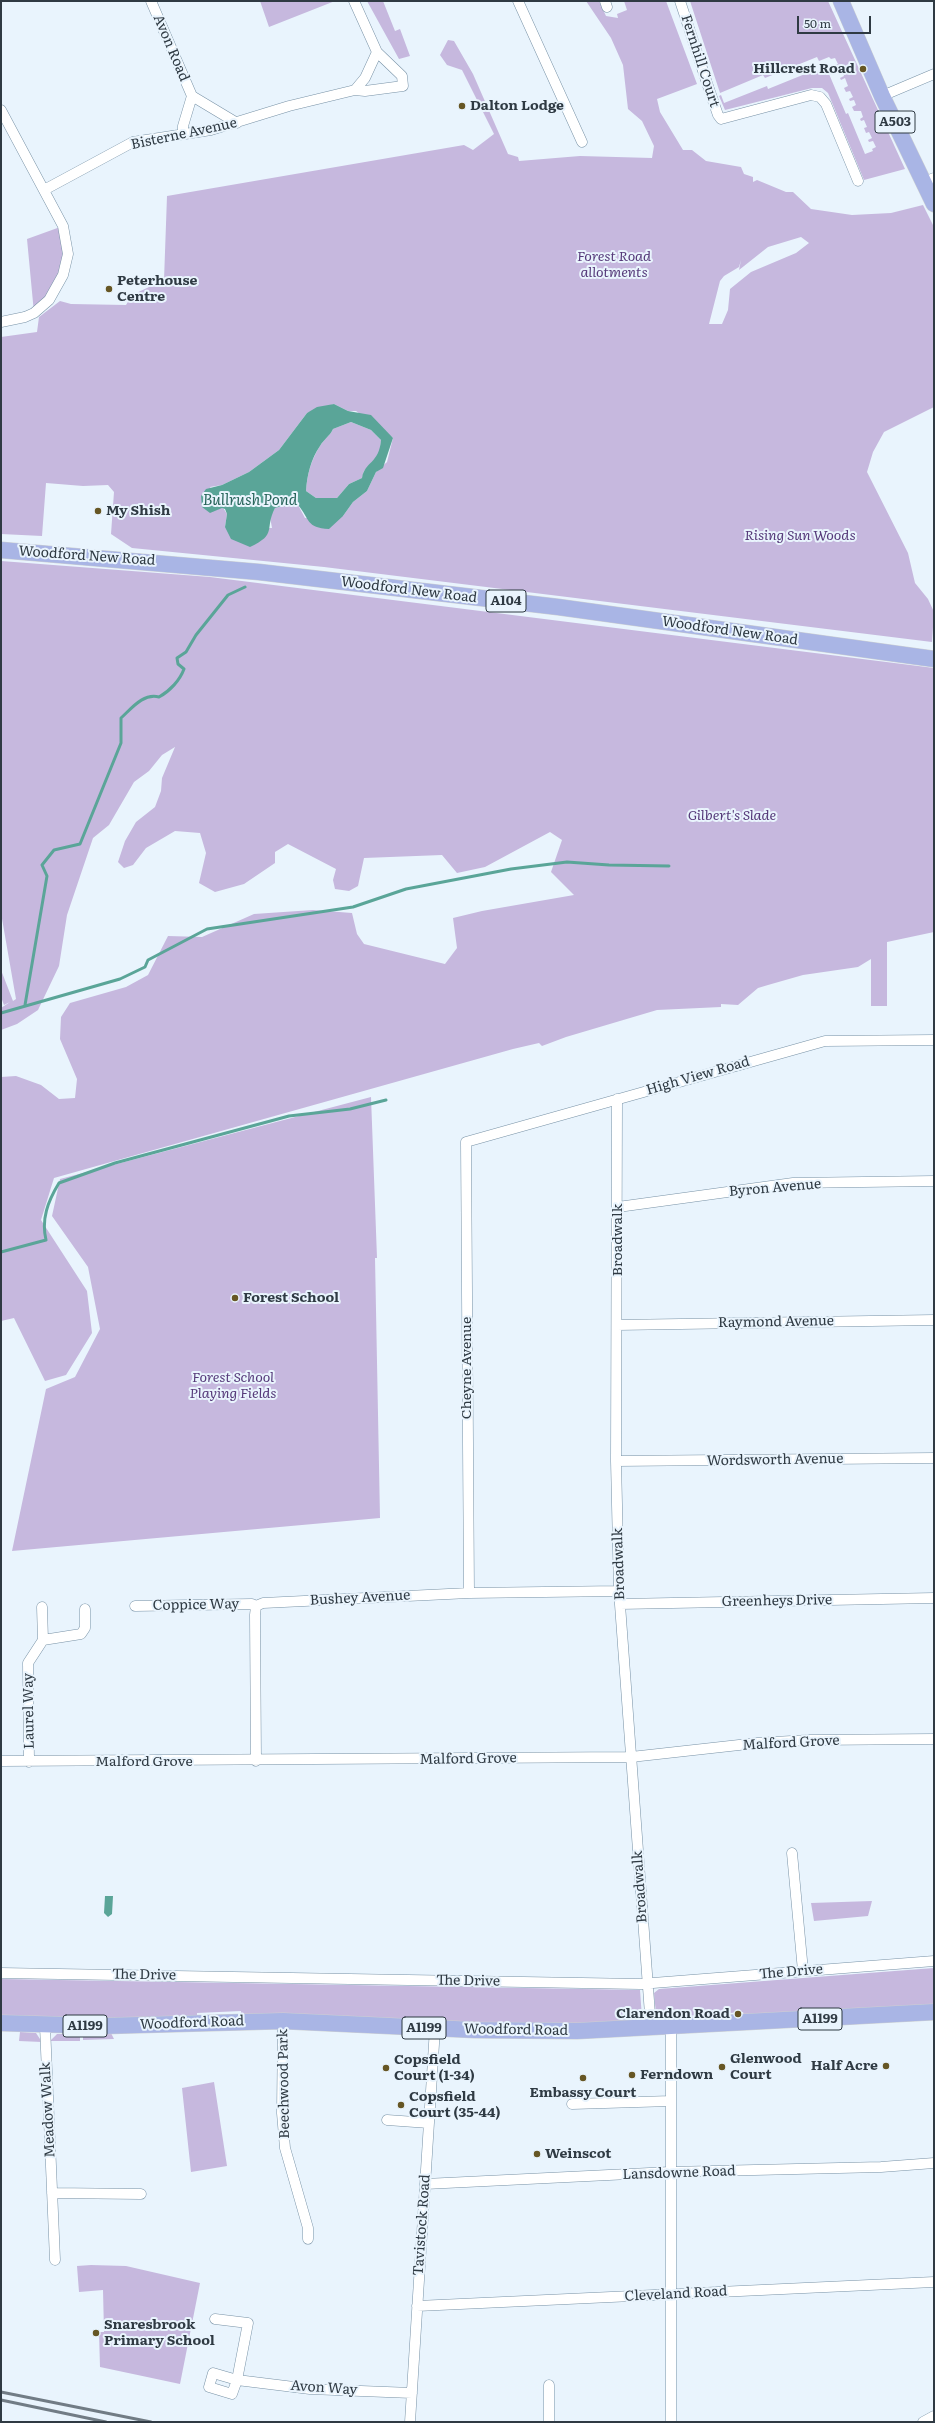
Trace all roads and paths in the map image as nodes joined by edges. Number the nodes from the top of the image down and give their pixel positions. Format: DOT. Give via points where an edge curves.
graph roads {
  1 [pos="151,1"];
  2 [pos="354,1"];
  3 [pos="518,1"];
  4 [pos="680,1"];
  5 [pos="841,1"];
  6 [pos="377,52"];
  7 [pos="934,74"];
  8 [pos="354,90"];
  9 [pos="192,96"];
  10 [pos="882,96"];
  11 [pos="1,110"];
  12 [pos="237,124"];
  13 [pos="183,133"];
  14 [pos="582,142"];
  15 [pos="929,180"];
  16 [pos="858,181"];
  17 [pos="44,190"];
  18 [pos="934,203"];
  19 [pos="1,322"];
  20 [pos="1,550"];
  21 [pos="934,659"];
  22 [pos="934,1040"];
  23 [pos="617,1099"];
  24 [pos="466,1142"];
  25 [pos="934,1181"];
  26 [pos="618,1207"];
  27 [pos="934,1320"];
  28 [pos="617,1325"];
  29 [pos="934,1458"];
  30 [pos="616,1461"];
  31 [pos="619,1591"];
  32 [pos="469,1593"];
  33 [pos="934,1598"];
  34 [pos="620,1604"];
  35 [pos="135,1606"];
  36 [pos="256,1606"];
  37 [pos="42,1607"];
  38 [pos="85,1608"];
  39 [pos="43,1640"];
  40 [pos="934,1739"];
  41 [pos="631,1757"];
  42 [pos="256,1761"];
  43 [pos="1,1762"];
  44 [pos="29,1762"];
  45 [pos="792,1853"];
  46 [pos="934,1961"];
  47 [pos="803,1971"];
  48 [pos="1,1973"];
  49 [pos="647,1984"];
  50 [pos="934,2012"];
  51 [pos="283,2022"];
  52 [pos="1,2024"];
  53 [pos="45,2026"];
  54 [pos="435,2028"];
  55 [pos="651,2028"];
  56 [pos="671,2028"];
  57 [pos="671,2101"];
  58 [pos="572,2104"];
  59 [pos="387,2120"];
  60 [pos="429,2123"];
  61 [pos="934,2163"];
  62 [pos="670,2172"];
  63 [pos="425,2184"];
  64 [pos="52,2193"];
  65 [pos="141,2194"];
  66 [pos="308,2239"];
  67 [pos="55,2260"];
  68 [pos="934,2282"];
  69 [pos="671,2294"];
  70 [pos="417,2306"];
  71 [pos="215,2319"];
  72 [pos="549,2385"];
  73 [pos="412,2393"];
  74 [pos="934,2416"];
  75 [pos="410,2422"];
  76 [pos="549,2422"];
  77 [pos="671,2422"];
  78 [pos="922,2422"];
  1 -- 9 [label="street, Avon Road"];
  2 -- 6 [label="street, Bisterne Avenue"];
  3 -- 14 [label="street"];
  4 -- 16 [label="street, Fernhill Court" via="721,119 811,95 817,96 826,104"];
  5 -- 10 [label="main road, A503"];
  6 -- 8 [label="street" via="365,78"];
  6 -- 8 [label="street, Bisterne Avenue" via="402,76 403,86"];
  7 -- 10 [label="street"];
  8 -- 12 [label="street, Bisterne Avenue" via="289,106"];
  9 -- 12 [label="street, Avon Road"];
  9 -- 13 [label="street, Avon Road"];
  10 -- 15 [label="main road, A503"];
  11 -- 17 [label="street"];
  12 -- 13 [label="street, Bisterne Avenue"];
  13 -- 17 [label="street, Bisterne Avenue" via="133,142"];
  15 -- 18 [label="main road, A503"];
  17 -- 19 [label="street" via="63,226 68,254 62,275 49,300 34,313 25,318"];
  20 -- 21 [label="main road, Woodford New Road / A104" via="259,572 558,607"];
  22 -- 23 [label="street, High View Road" via="825,1041"];
  23 -- 24 [label="street, High View Road"];
  23 -- 26 [label="street, Broadwalk"];
  24 -- 32 [label="street, Cheyne Avenue"];
  25 -- 26 [label="street, Byron Avenue" via="793,1183"];
  26 -- 28 [label="street, Broadwalk"];
  27 -- 28 [label="street, Raymond Avenue"];
  28 -- 30 [label="street, Broadwalk"];
  29 -- 30 [label="street, Wordsworth Avenue"];
  30 -- 31 [label="street, Broadwalk"];
  31 -- 32 [label="street, Bushey Avenue"];
  31 -- 34 [label="street, Broadwalk"];
  32 -- 36 [label="street, Bushey Avenue" via="263,1603"];
  33 -- 34 [label="street, Greenheys Drive"];
  34 -- 41 [label="street, Broadwalk"];
  35 -- 36 [label="street, Coppice Way"];
  36 -- 42 [label="street"];
  37 -- 39 [label="street"];
  38 -- 39 [label="street" via="85,1628 81,1634"];
  39 -- 44 [label="street, Laurel Way" via="28,1663"];
  40 -- 41 [label="street, Malford Grove" via="757,1743"];
  41 -- 42 [label="street, Malford Grove"];
  41 -- 49 [label="street, Broadwalk"];
  42 -- 44 [label="street, Malford Grove"];
  43 -- 44 [label="street, Malford Grove"];
  45 -- 47 [label="street"];
  46 -- 47 [label="street, The Drive"];
  47 -- 49 [label="street, The Drive"];
  48 -- 49 [label="street, The Drive"];
  49 -- 55 [label="street, Broadwalk"];
  50 -- 56 [label="main road, Woodford Road / A1199"];
  51 -- 53 [label="main road, Woodford Road / A1199"];
  51 -- 54 [label="main road, Woodford Road / A1199"];
  51 -- 66 [label="street, Beechwood Park" via="282,2092 285,2148 308,2228"];
  52 -- 53 [label="main road, Woodford Road / A1199"];
  53 -- 64 [label="street, Meadow Walk"];
  54 -- 55 [label="main road, Woodford Road / A1199" via="577,2031"];
  54 -- 60 [label="street, Tavistock Road"];
  55 -- 56 [label="main road, Woodford Road / A1199"];
  56 -- 57 [label="street"];
  57 -- 58 [label="street"];
  57 -- 62 [label="street"];
  59 -- 60 [label="street"];
  60 -- 63 [label="street, Tavistock Road"];
  61 -- 62 [label="street, Lansdowne Road" via="880,2167"];
  62 -- 63 [label="street, Lansdowne Road"];
  62 -- 69 [label="street"];
  63 -- 70 [label="street, Tavistock Road"];
  64 -- 65 [label="street"];
  64 -- 67 [label="street, Meadow Walk"];
  68 -- 69 [label="street, Cleveland Road"];
  69 -- 70 [label="street, Cleveland Road"];
  69 -- 77 [label="street"];
  70 -- 73 [label="street, Tavistock Road"];
  71 -- 73 [label="street, Avon Way" via="248,2323 237,2380 310,2389"];
  72 -- 76 [label="street"];
  73 -- 75 [label="street, Tavistock Road"];
  74 -- 78 [label="street"];
}
